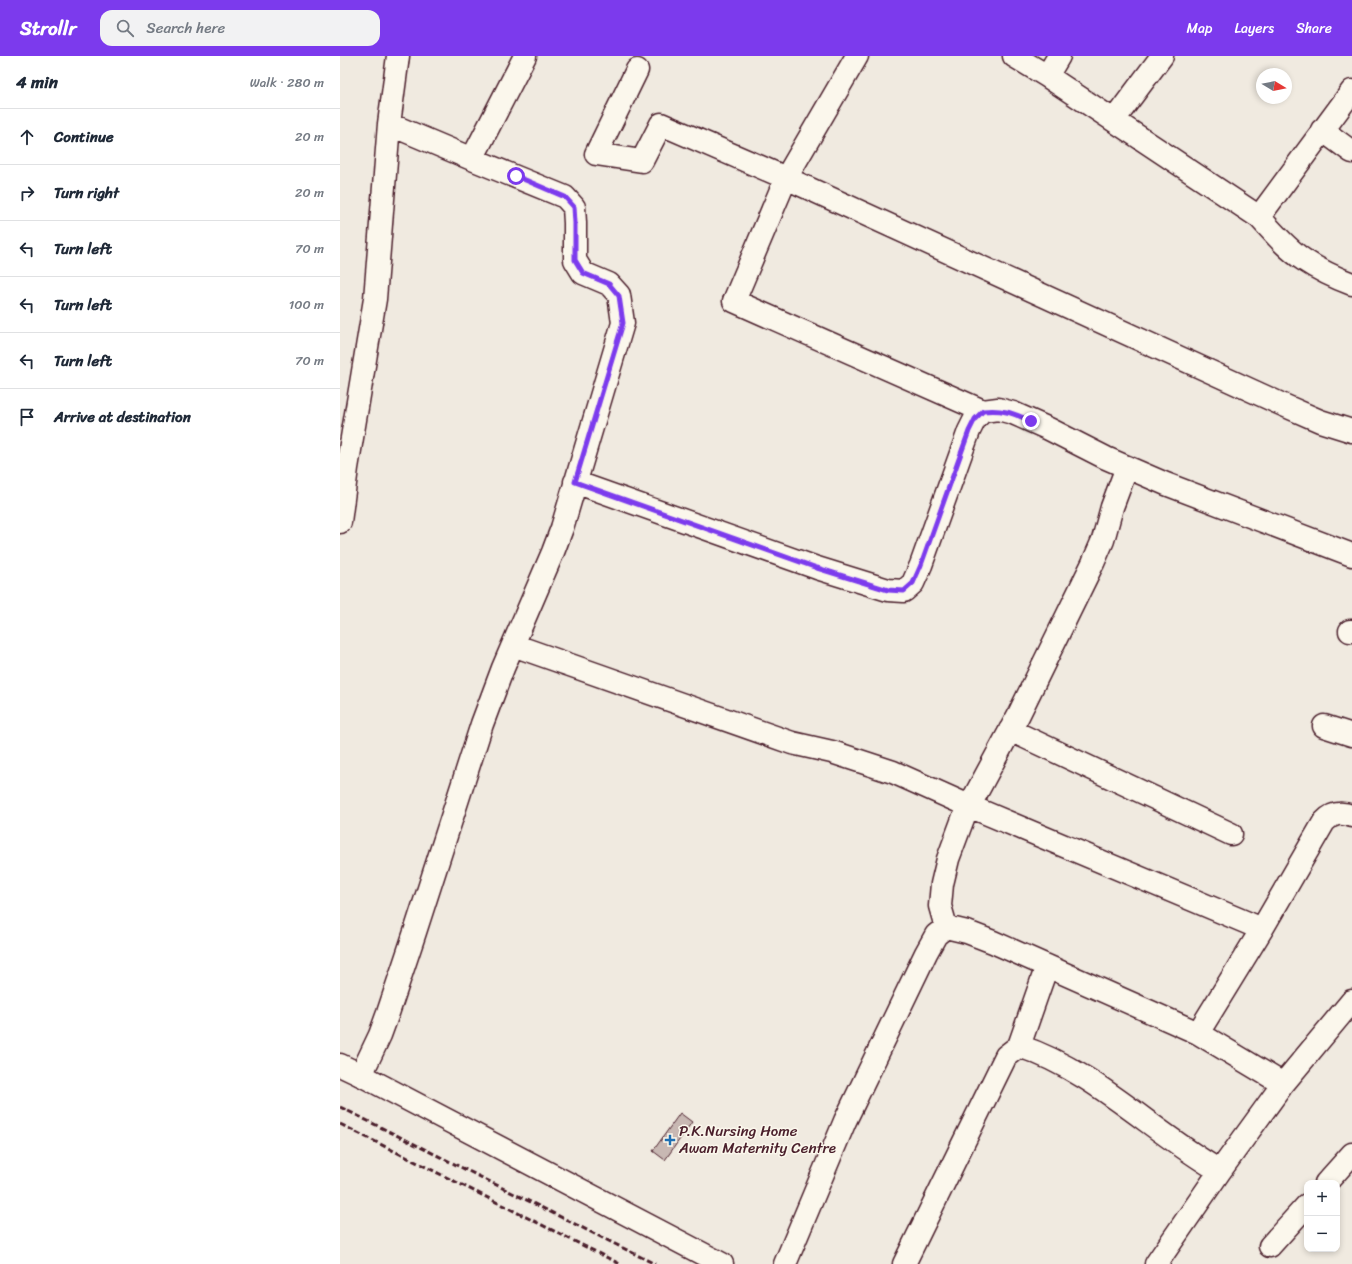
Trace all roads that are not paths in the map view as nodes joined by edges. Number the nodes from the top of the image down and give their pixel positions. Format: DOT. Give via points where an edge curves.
graph roads {
  1 [pos="398,56"];
  2 [pos="525,56"];
  3 [pos="857,56"];
  4 [pos="1014,56"];
  5 [pos="1059,56"];
  6 [pos="1162,56"];
  7 [pos="637,70"];
  8 [pos="1047,76"];
  9 [pos="1352,91"];
  10 [pos="1114,120"];
  11 [pos="389,124"];
  12 [pos="1322,130"];
  13 [pos="1352,152"];
  14 [pos="472,159"];
  15 [pos="786,178"];
  16 [pos="1259,217"];
  17 [pos="1352,284"];
  18 [pos="983,411"];
  19 [pos="1352,431"];
  20 [pos="1128,467"];
  21 [pos="575,482"];
  22 [pos="340,522"];
  23 [pos="1352,555"];
  24 [pos="512,645"];
  25 [pos="1324,726"];
  26 [pos="1010,730"];
  27 [pos="1352,735"];
  28 [pos="969,806"];
  29 [pos="1352,816"];
  30 [pos="1231,834"];
  31 [pos="946,927"];
  32 [pos="1262,929"];
  33 [pos="1047,966"];
  34 [pos="1352,1001"];
  35 [pos="1198,1033"];
  36 [pos="1019,1046"];
  37 [pos="340,1066"];
  38 [pos="361,1075"];
  39 [pos="1283,1084"];
  40 [pos="1352,1154"];
  41 [pos="1220,1171"];
  42 [pos="1329,1180"];
  43 [pos="1304,1208"];
  44 [pos="1270,1246"];
  45 [pos="722,1264"];
  46 [pos="785,1264"];
  47 [pos="904,1264"];
  48 [pos="1156,1264"];
  1 -- 11 [label="street"];
  2 -- 14 [label="street"];
  3 -- 15 [label="street"];
  4 -- 8 [label="street"];
  5 -- 8 [label="street"];
  6 -- 10 [label="street"];
  7 -- 15 [label="street" via="596,154 642,161 661,124"];
  8 -- 10 [label="street"];
  9 -- 12 [label="street"];
  10 -- 16 [label="street"];
  11 -- 14 [label="street"];
  11 -- 22 [label="street" via="375,299"];
  12 -- 13 [label="street"];
  12 -- 16 [label="street"];
  14 -- 21 [label="street" via="565,197 574,207 575,260 583,273 609,284 619,296 623,323"];
  15 -- 18 [label="street" via="734,301"];
  15 -- 19 [label="street" via="1281,404"];
  16 -- 17 [label="street" via="1284,244 1304,260 1335,278"];
  18 -- 20 [label="street" via="998,409 1012,413"];
  18 -- 21 [label="street" via="969,431 913,583 904,591 888,590 817,568"];
  20 -- 23 [label="street"];
  20 -- 26 [label="street" via="1112,507 1103,540"];
  21 -- 24 [label="street" via="553,552"];
  24 -- 28 [label="street" via="792,743 832,752 893,772"];
  24 -- 38 [label="street" via="482,724 388,1013"];
  25 -- 27 [label="street"];
  26 -- 28 [label="street"];
  26 -- 30 [label="street"];
  28 -- 31 [label="street" via="948,859 942,884 940,906"];
  28 -- 32 [label="street"];
  29 -- 32 [label="street" via="1337,813 1330,815 1324,822"];
  31 -- 33 [label="street" via="967,932"];
  31 -- 46 [label="street" via="936,934 926,953 845,1121"];
  32 -- 35 [label="street"];
  33 -- 35 [label="street"];
  33 -- 36 [label="street"];
  34 -- 39 [label="street"];
  35 -- 39 [label="street"];
  36 -- 41 [label="street" via="1037,1051 1076,1072 1196,1157"];
  36 -- 47 [label="street" via="1006,1056"];
  37 -- 38 [label="street"];
  38 -- 45 [label="street"];
  39 -- 41 [label="street"];
  40 -- 42 [label="street"];
  41 -- 48 [label="street"];
  43 -- 44 [label="street"];
}
